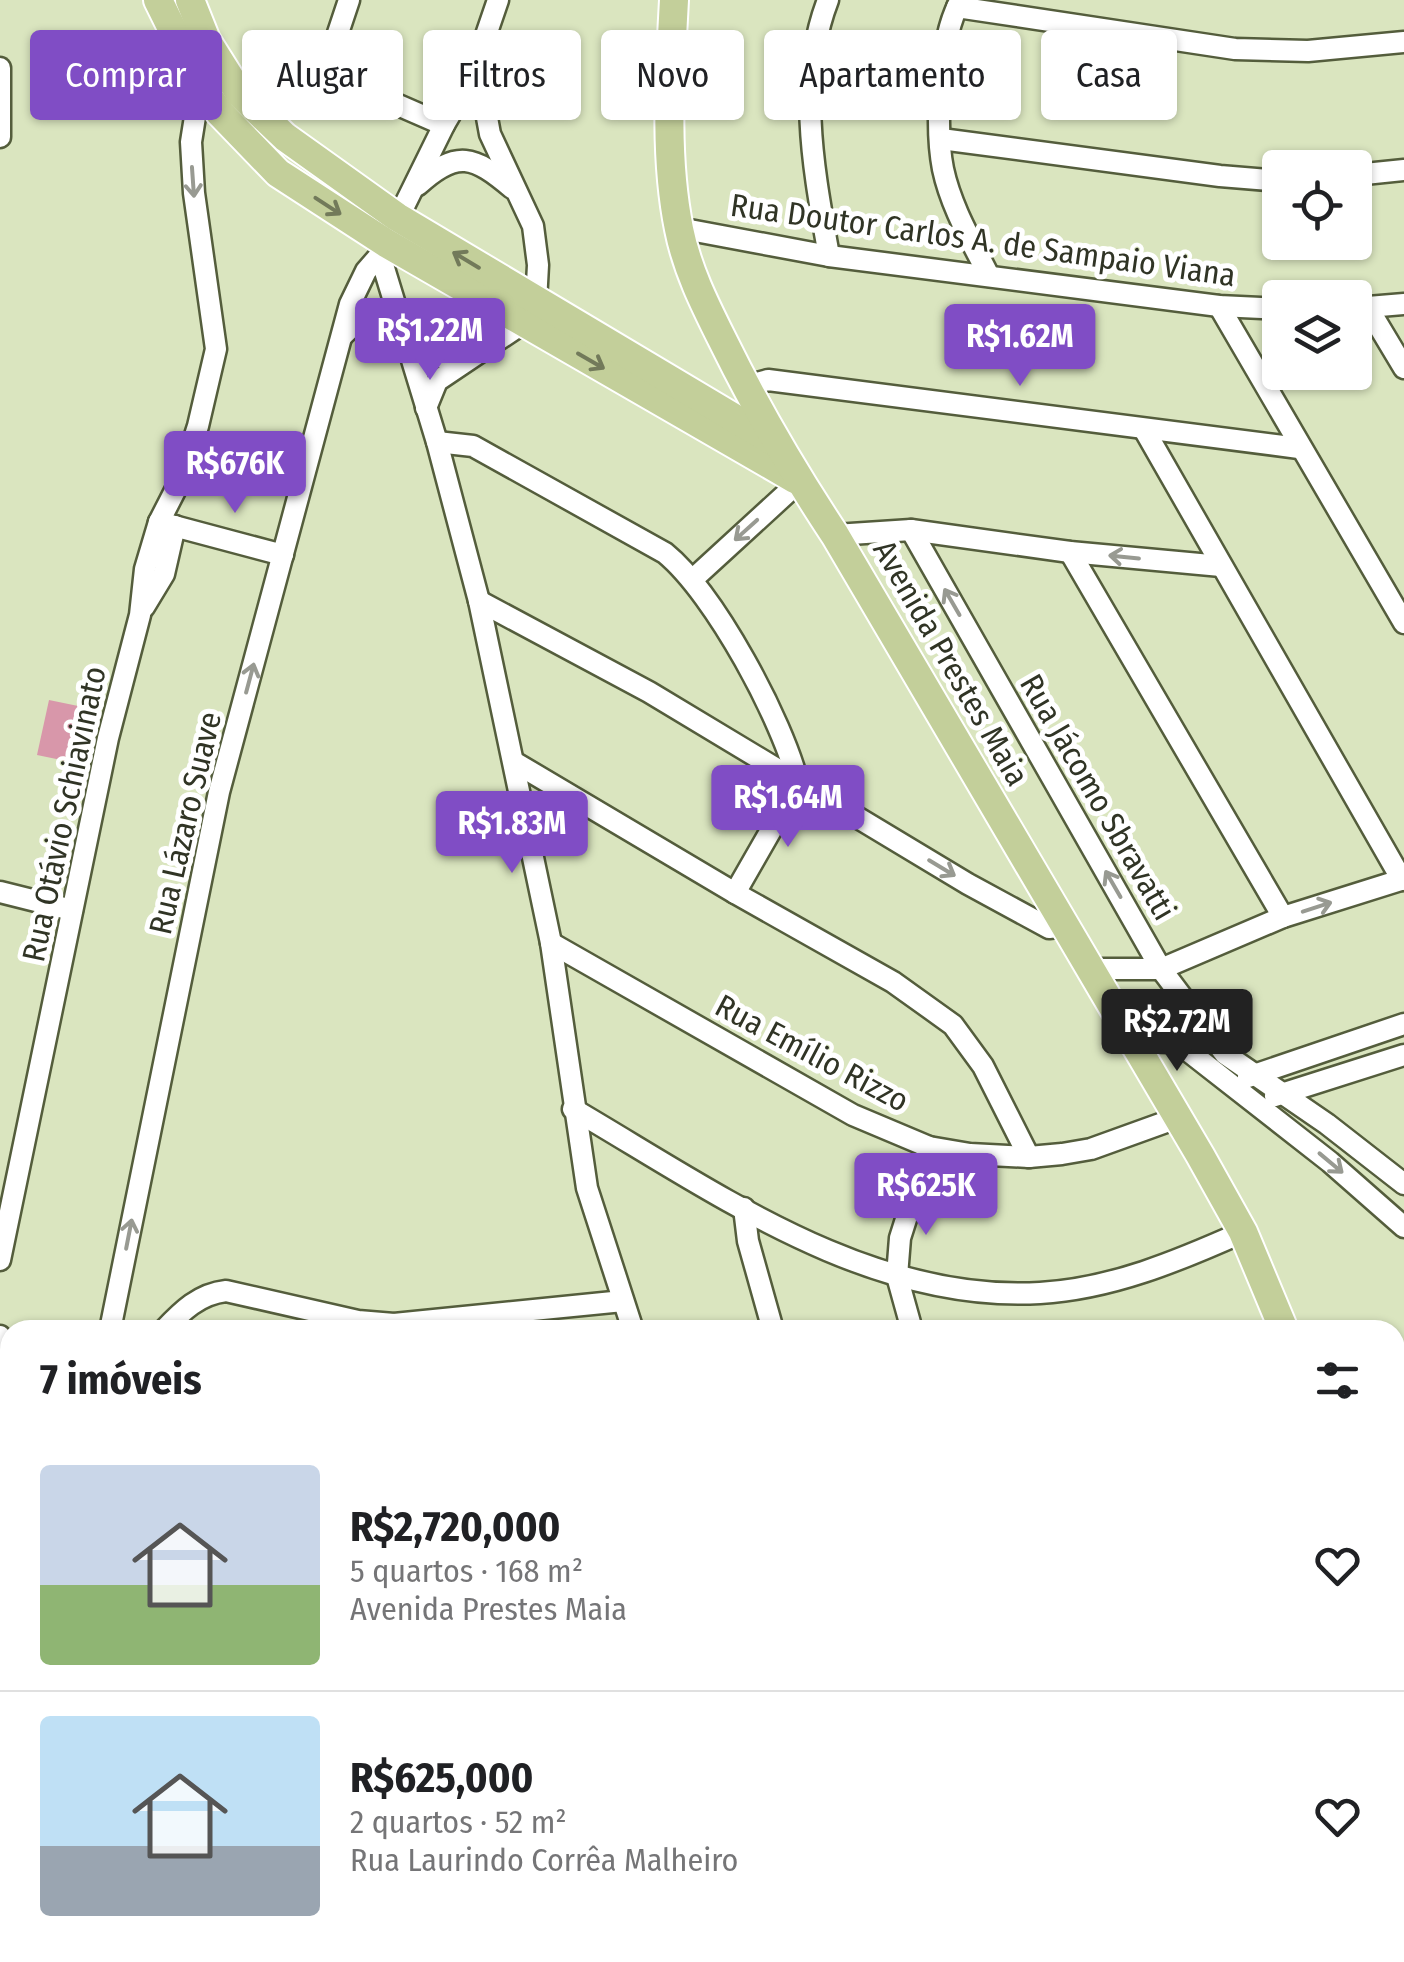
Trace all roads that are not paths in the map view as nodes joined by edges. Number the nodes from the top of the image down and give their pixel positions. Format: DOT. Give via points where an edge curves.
graph roads {
  1 [pos="158,0"];
  2 [pos="190,0"];
  3 [pos="349,0"];
  4 [pos="498,0"];
  5 [pos="674,0"];
  6 [pos="828,0"];
  7 [pos="959,4"];
  8 [pos="173,30"];
  9 [pos="339,30"];
  10 [pos="487,30"];
  11 [pos="1404,42"];
  12 [pos="0,68"];
  13 [pos="403,107"];
  14 [pos="222,115"];
  15 [pos="194,120"];
  16 [pos="447,120"];
  17 [pos="487,120"];
  18 [pos="444,125"];
  19 [pos="0,137"];
  20 [pos="941,139"];
  21 [pos="1404,170"];
  22 [pos="1372,173"];
  23 [pos="1262,179"];
  24 [pos="410,192"];
  25 [pos="518,192"];
  26 [pos="679,228"];
  27 [pos="388,238"];
  28 [pos="830,256"];
  29 [pos="988,276"];
  30 [pos="1404,304"];
  31 [pos="1219,306"];
  32 [pos="1262,307"];
  33 [pos="1372,307"];
  34 [pos="530,312"];
  35 [pos="1372,322"];
  36 [pos="342,336"];
  37 [pos="406,343"];
  38 [pos="468,358"];
  39 [pos="1404,368"];
  40 [pos="746,386"];
  41 [pos="426,408"];
  42 [pos="1145,431"];
  43 [pos="436,442"];
  44 [pos="776,444"];
  45 [pos="1299,448"];
  46 [pos="800,482"];
  47 [pos="167,524"];
  48 [pos="912,530"];
  49 [pos="835,535"];
  50 [pos="1070,552"];
  51 [pos="282,555"];
  52 [pos="1221,566"];
  53 [pos="692,580"];
  54 [pos="479,601"];
  55 [pos="1404,623"];
  56 [pos="514,762"];
  57 [pos="798,783"];
  58 [pos="1403,879"];
  59 [pos="0,892"];
  60 [pos="735,893"];
  61 [pos="72,910"];
  62 [pos="1283,918"];
  63 [pos="1066,926"];
  64 [pos="551,944"];
  65 [pos="1092,968"];
  66 [pos="1162,968"];
  67 [pos="1404,1024"];
  68 [pos="1134,1041"];
  69 [pos="1404,1055"];
  70 [pos="1255,1075"];
  71 [pos="1227,1082"];
  72 [pos="1284,1094"];
  73 [pos="1254,1103"];
  74 [pos="573,1109"];
  75 [pos="1176,1118"];
  76 [pos="929,1148"];
  77 [pos="1029,1157"];
  78 [pos="1404,1184"];
  79 [pos="744,1208"];
  80 [pos="1400,1218"];
  81 [pos="1243,1232"];
  82 [pos="0,1260"];
  83 [pos="896,1276"];
  84 [pos="622,1301"];
  85 [pos="112,1320"];
  86 [pos="174,1320"];
  87 [pos="353,1320"];
  88 [pos="434,1320"];
  89 [pos="629,1320"];
  90 [pos="770,1320"];
  91 [pos="909,1320"];
  92 [pos="1280,1320"];
  1 -- 8 [label="main road"];
  2 -- 27 [label="main road" via="240,94"];
  3 -- 9 [label="street"];
  4 -- 10 [label="street, Rua Lázaro Suave"];
  5 -- 26 [label="main road, Avenida Prestes Maia" via="670,117"];
  6 -- 28 [label="street" via="810,72 810,127"];
  7 -- 11 [label="street" via="1236,48 1308,51"];
  7 -- 20 [label="street" via="948,36"];
  12 -- 19 [label="street"];
  13 -- 18 [label="street"];
  14 -- 27 [label="main road, one-way" via="278,173"];
  15 -- 47 [label="street, Rua Otávio Schiavinato, one-way" via="194,194 216,349"];
  16 -- 18 [label="street, Rua Lázaro Suave"];
  17 -- 25 [label="street"];
  18 -- 24 [label="street, Rua Lázaro Suave"];
  20 -- 23 [label="street"];
  20 -- 29 [label="street" via="954,205"];
  21 -- 22 [label="street"];
  24 -- 25 [label="street" via="430,173 460,160 484,164"];
  24 -- 27 [label="street, Rua Lázaro Suave"];
  25 -- 34 [label="street" via="536,245"];
  26 -- 28 [label="street, Rua Doutor Carlos A. de Sampaio Viana"];
  26 -- 40 [label="main road, Avenida Prestes Maia" via="696,282"];
  27 -- 34 [label="main road"];
  27 -- 36 [label="street, Rua Lázaro Suave" via="356,289"];
  27 -- 37 [label="street"];
  28 -- 29 [label="street, Rua Doutor Carlos A. de Sampaio Viana"];
  29 -- 31 [label="street, Rua Doutor Carlos A. de Sampaio Viana"];
  30 -- 33 [label="street"];
  31 -- 32 [label="street, Rua Doutor Carlos A. de Sampaio Viana"];
  31 -- 45 [label="street"];
  34 -- 38 [label="street"];
  34 -- 44 [label="main road"];
  34 -- 46 [label="main road, one-way"];
  35 -- 39 [label="street"];
  36 -- 37 [label="street" via="362,317 376,315"];
  36 -- 51 [label="street, Rua Lázaro Suave"];
  37 -- 38 [label="street" via="444,360"];
  37 -- 41 [label="street"];
  38 -- 41 [label="street" via="438,381"];
  40 -- 42 [label="street" via="768,380"];
  40 -- 44 [label="main road, Avenida Prestes Maia"];
  41 -- 43 [label="street"];
  42 -- 45 [label="street"];
  42 -- 52 [label="street"];
  43 -- 53 [label="street" via="473,446 665,553"];
  43 -- 54 [label="street"];
  44 -- 46 [label="main road, Avenida Prestes Maia"];
  45 -- 55 [label="street"];
  46 -- 49 [label="main road, Avenida Prestes Maia"];
  46 -- 53 [label="street, one-way"];
  47 -- 51 [label="street"];
  47 -- 61 [label="street, Rua Otávio Schiavinato" via="145,569"];
  48 -- 49 [label="street"];
  48 -- 50 [label="street"];
  66 -- 48 [label="street, Rua Jácomo Sbravatti, one-way"];
  49 -- 63 [label="main road, Avenida Prestes Maia"];
  52 -- 50 [label="street, one-way"];
  50 -- 62 [label="street"];
  85 -- 51 [label="street, Rua Lázaro Suave, one-way" via="208,839"];
  52 -- 58 [label="street"];
  53 -- 57 [label="street" via="778,722"];
  54 -- 56 [label="street"];
  54 -- 57 [label="street" via="650,692"];
  56 -- 60 [label="street"];
  56 -- 64 [label="street"];
  57 -- 60 [label="street"];
  57 -- 63 [label="street, one-way" via="1015,910 1050,928"];
  62 -- 58 [label="street, one-way"];
  59 -- 61 [label="street"];
  60 -- 77 [label="street" via="893,982 953,1025 983,1066"];
  61 -- 82 [label="street, Rua Otávio Schiavinato"];
  62 -- 66 [label="street"];
  63 -- 65 [label="main road, Avenida Prestes Maia"];
  64 -- 74 [label="street"];
  64 -- 76 [label="street, Rua Emílio Rizzo" via="854,1114"];
  65 -- 66 [label="street"];
  65 -- 68 [label="main road, Avenida Prestes Maia"];
  66 -- 70 [label="street, Rua Jácomo Sbravatti" via="1210,1037"];
  67 -- 70 [label="street"];
  68 -- 71 [label="street" via="1183,1047"];
  68 -- 75 [label="main road, Avenida Prestes Maia"];
  69 -- 72 [label="street"];
  70 -- 71 [label="street"];
  70 -- 72 [label="street, Rua Jácomo Sbravatti"];
  71 -- 73 [label="street"];
  72 -- 73 [label="street"];
  72 -- 78 [label="street, Rua Jácomo Sbravatti"];
  73 -- 80 [label="street, one-way"];
  74 -- 79 [label="street"];
  74 -- 84 [label="street" via="586,1188"];
  75 -- 77 [label="street, Rua Emílio Rizzo" via="1091,1149"];
  75 -- 81 [label="main road, Avenida Prestes Maia"];
  76 -- 77 [label="street, Rua Emílio Rizzo"];
  76 -- 83 [label="street" via="900,1238"];
  79 -- 83 [label="street"];
  79 -- 90 [label="street"];
  81 -- 83 [label="street" via="1133,1277 1042,1293 969,1292"];
  81 -- 92 [label="main road, Avenida Prestes Maia"];
  83 -- 91 [label="street"];
  84 -- 88 [label="street"];
  84 -- 89 [label="street"];
  86 -- 87 [label="street" via="208,1294 226,1292"];
}
